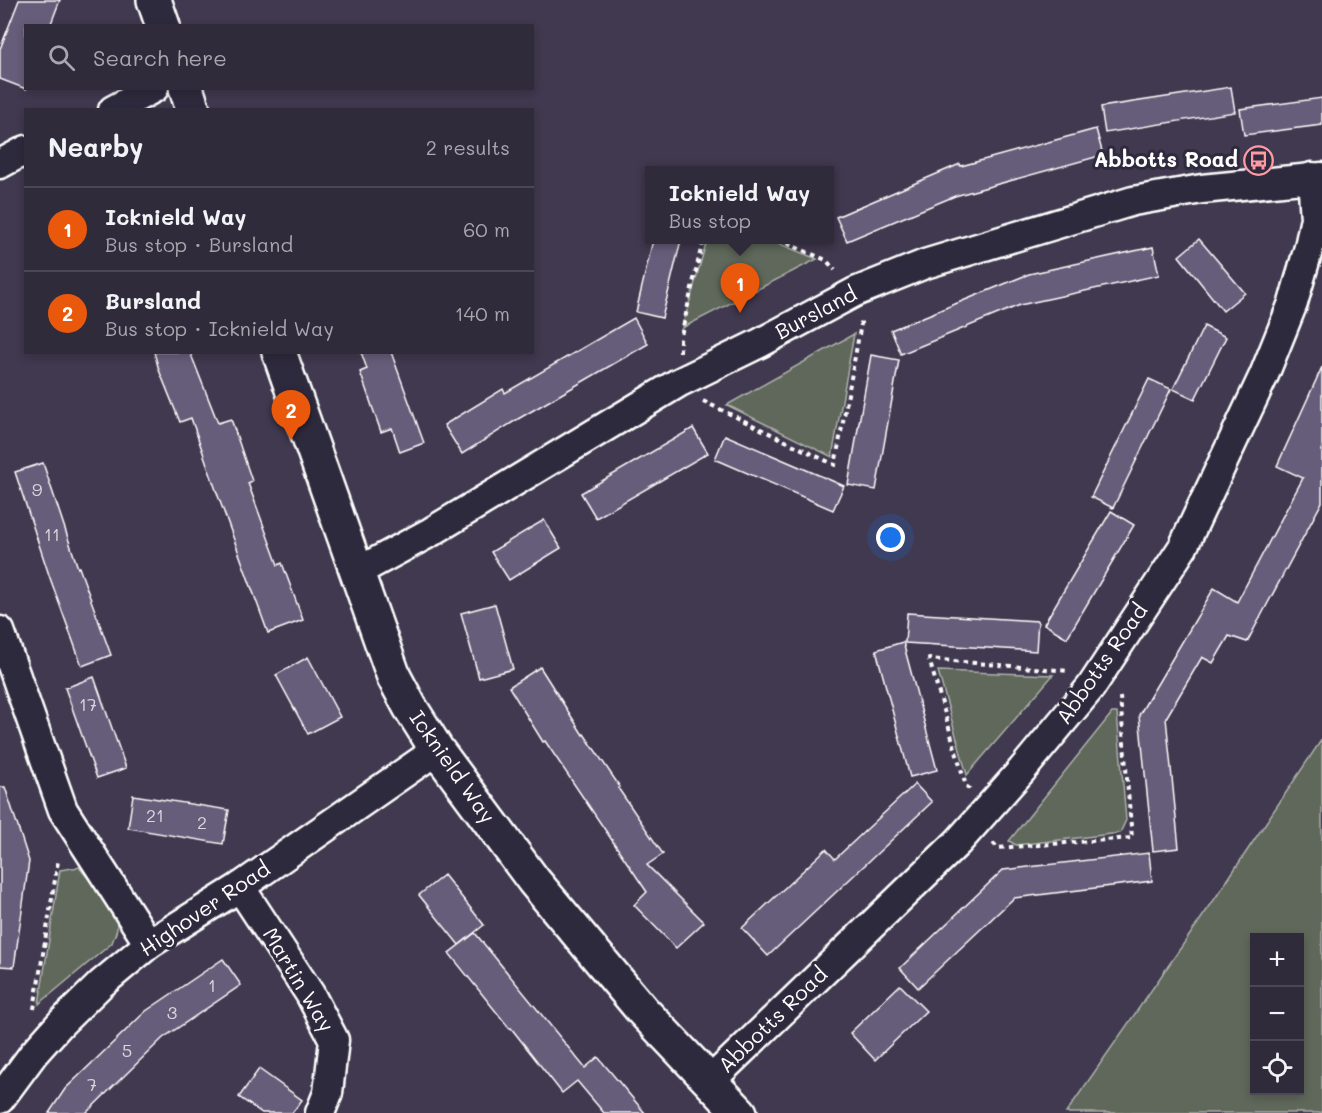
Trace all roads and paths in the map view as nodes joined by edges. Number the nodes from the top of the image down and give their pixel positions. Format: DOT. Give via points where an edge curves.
graph roads {
  1 [pos="154,0"];
  2 [pos="162,24"];
  3 [pos="150,90"];
  4 [pos="187,90"];
  5 [pos="117,108"];
  6 [pos="193,108"];
  7 [pos="24,151"];
  8 [pos="0,164"];
  9 [pos="1317,177"];
  10 [pos="702,244"];
  11 [pos="788,244"];
  12 [pos="855,292"];
  13 [pos="280,354"];
  14 [pos="678,383"];
  15 [pos="357,572"];
  16 [pos="0,631"];
  17 [pos="1091,687"];
  18 [pos="1120,694"];
  19 [pos="437,750"];
  20 [pos="991,804"];
  21 [pos="972,825"];
  22 [pos="57,861"];
  23 [pos="240,887"];
  24 [pos="149,944"];
  25 [pos="33,1012"];
  26 [pos="710,1081"];
  27 [pos="0,1099"];
  28 [pos="320,1113"];
  29 [pos="740,1113"];
  1 -- 2 [label="street"];
  3 -- 5 [label="street"];
  4 -- 6 [label="street"];
  7 -- 8 [label="street"];
  9 -- 12 [label="street, Bursland" via="1133,201 925,264"];
  9 -- 17 [label="street, Abbotts Road" via="1309,247 1293,303 1264,375 1183,547"];
  10 -- 14 [label="path" via="680,340"];
  11 -- 12 [label="path" via="826,260"];
  12 -- 14 [label="street, Bursland"];
  12 -- 14 [label="path" via="861,324 835,465 703,401"];
  13 -- 15 [label="street, Icknield Way"];
  14 -- 15 [label="street, Bursland" via="431,532"];
  15 -- 19 [label="street, Icknield Way" via="394,677"];
  16 -- 24 [label="street" via="63,810"];
  17 -- 20 [label="street, Abbotts Road"];
  17 -- 20 [label="path" via="1068,670 929,659 966,786"];
  18 -- 21 [label="path" via="1132,838 998,848"];
  19 -- 23 [label="street, Highover Road"];
  19 -- 26 [label="street, Icknield Way" via="534,881 642,1010"];
  20 -- 21 [label="street, Abbotts Road"];
  21 -- 26 [label="street, Abbotts Road"];
  22 -- 25 [label="path"];
  23 -- 24 [label="street, Highover Road"];
  23 -- 28 [label="street, Martin Way" via="310,994 334,1040 328,1093"];
  24 -- 27 [label="street, Highover Road" via="60,1024"];
  26 -- 29 [label="street, Icknield Way"];
}
